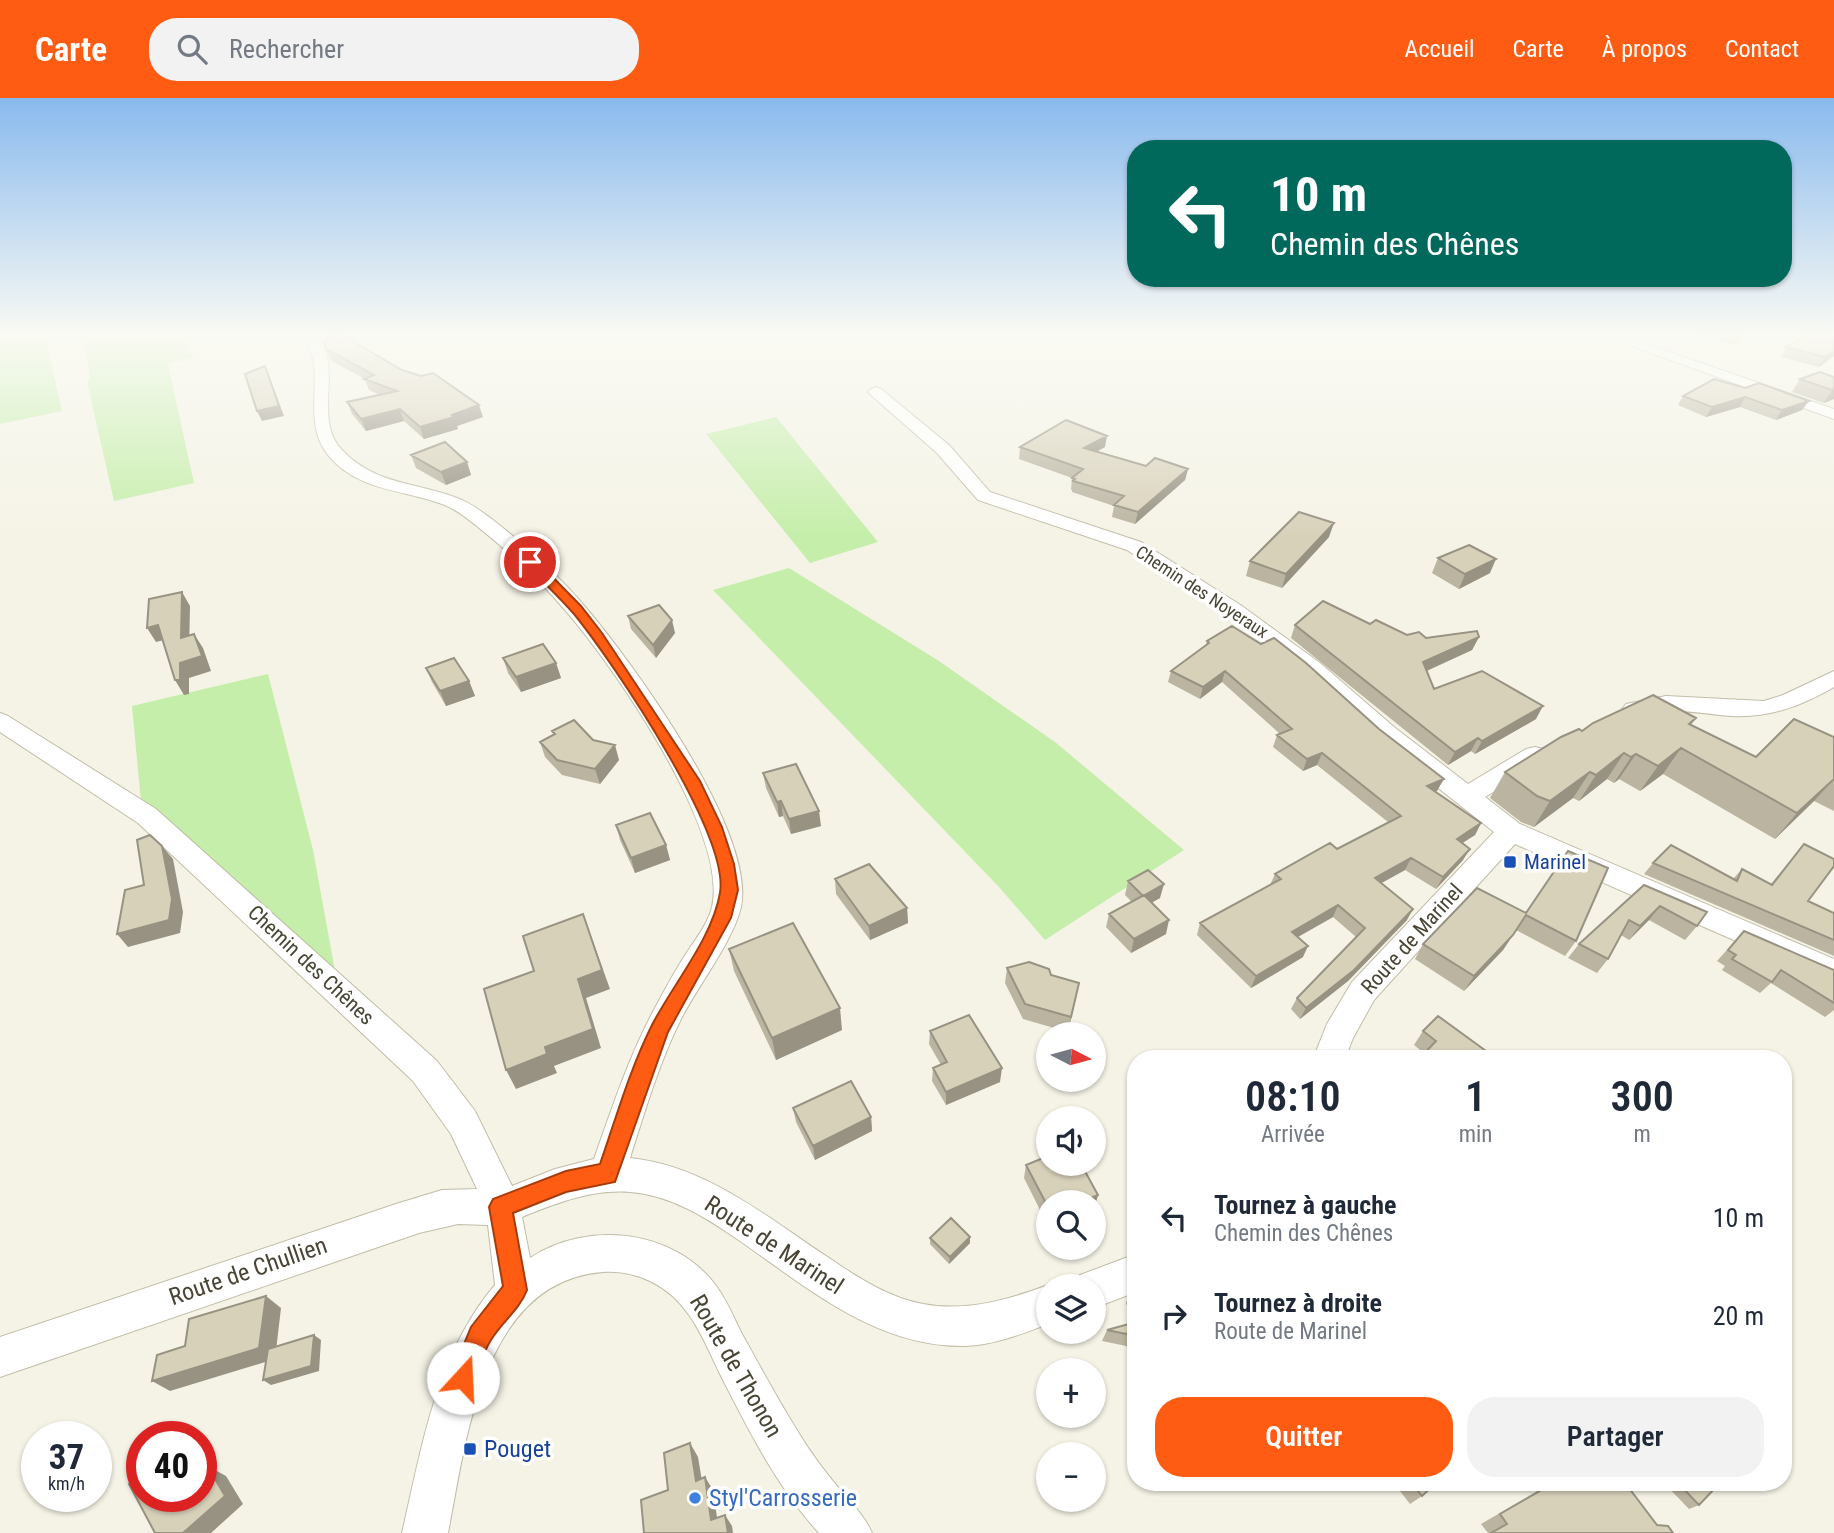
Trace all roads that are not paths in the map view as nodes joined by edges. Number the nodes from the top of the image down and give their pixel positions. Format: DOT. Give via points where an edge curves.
graph roads {
  1 [pos="322,402"];
  2 [pos="887,402"];
  3 [pos="1800,402"];
  4 [pos="1834,414"];
  5 [pos="1834,678"];
  6 [pos="1615,718"];
  7 [pos="0,721"];
  8 [pos="1556,745"];
  9 [pos="1467,796"];
  10 [pos="1511,831"];
  11 [pos="1834,972"];
  12 [pos="1332,1050"];
  13 [pos="607,1174"];
  14 [pos="500,1207"];
  15 [pos="1127,1276"];
  16 [pos="1106,1284"];
  17 [pos="515,1290"];
  18 [pos="1036,1309"];
  19 [pos="0,1357"];
  20 [pos="425,1533"];
  21 [pos="849,1533"];
  1 -- 13 [label="street" via="327,441 359,472 380,483 462,506 554,584 619,666 694,785 713,827 729,877 727,904 644,1065"];
  2 -- 9 [label="street, Chemin des Noyeraux" via="943,449 984,496 1104,534 1162,561 1297,656 1363,715"];
  3 -- 4 [label="street"];
  5 -- 6 [label="street" via="1766,708 1655,703"];
  7 -- 14 [label="street, Chemin des Chênes" via="147,816 425,1071 473,1142"];
  8 -- 9 [label="street"];
  9 -- 10 [label="street, Chemin des Noyeraux"];
  10 -- 11 [label="street"];
  10 -- 12 [label="street, Route de Marinel" via="1363,991"];
  13 -- 14 [label="street, Route de Marinel" via="566,1182"];
  13 -- 18 [label="street, Route de Marinel" via="658,1179 703,1197 757,1228 845,1291 901,1318 964,1326"];
  14 -- 17 [label="street, Chemin des Chênes"];
  14 -- 19 [label="street, Route de Chullien" via="454,1206 396,1222"];
  15 -- 16 [label="street"];
  17 -- 20 [label="street, Route de Thonon" via="479,1336 467,1364"];
  17 -- 21 [label="street, Route de Thonon" via="561,1262 609,1252 632,1254 672,1270 703,1301 794,1468"];
}
